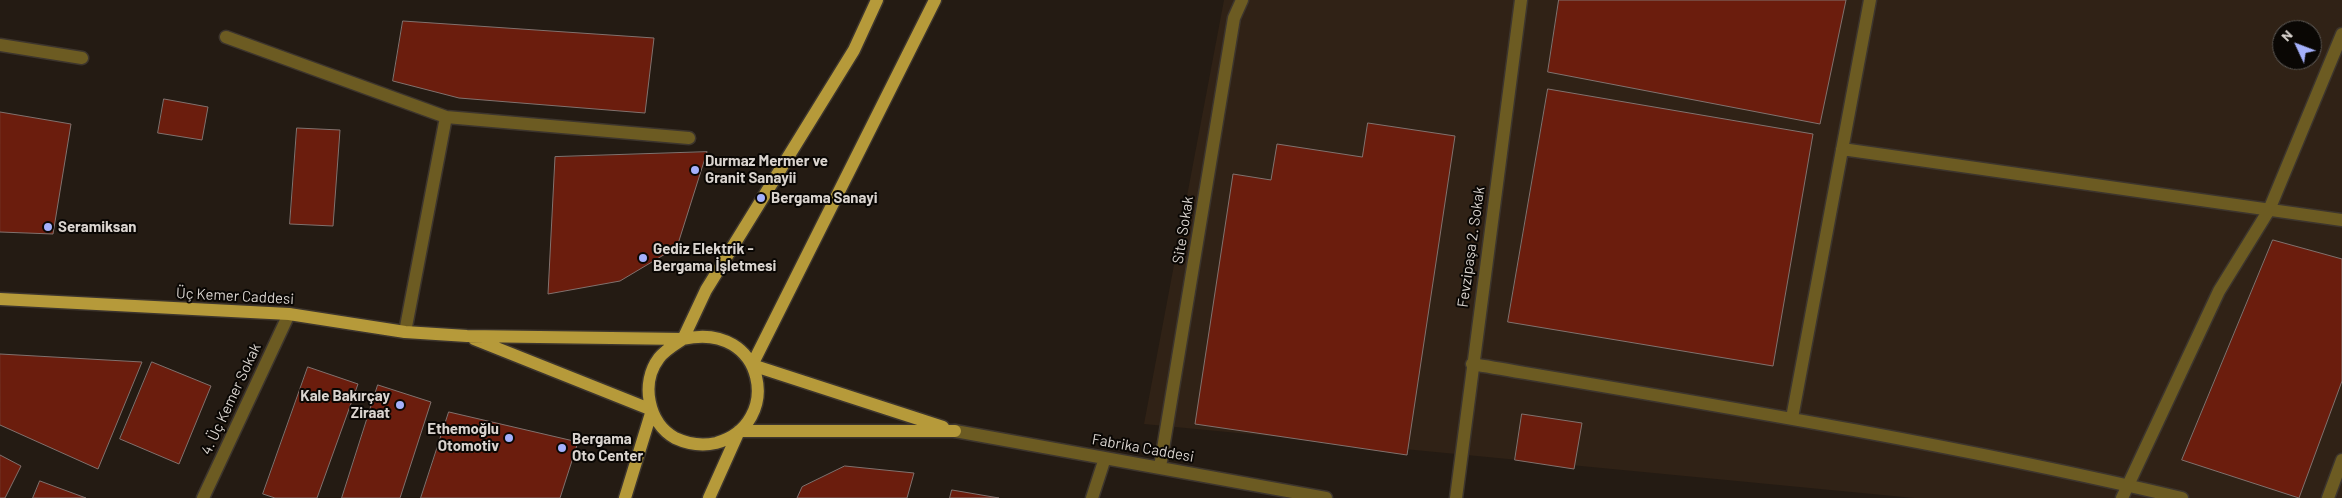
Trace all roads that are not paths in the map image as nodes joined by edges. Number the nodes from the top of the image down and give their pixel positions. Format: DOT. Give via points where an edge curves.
graph roads {
  1 [pos="878,0"];
  2 [pos="935,0"];
  3 [pos="1242,0"];
  4 [pos="1521,0"];
  5 [pos="1870,0"];
  6 [pos="2342,34"];
  7 [pos="226,37"];
  8 [pos="0,45"];
  9 [pos="82,58"];
  10 [pos="446,117"];
  11 [pos="689,138"];
  12 [pos="1842,148"];
  13 [pos="2269,210"];
  14 [pos="2342,220"];
  15 [pos="0,299"];
  16 [pos="289,314"];
  17 [pos="406,332"];
  18 [pos="467,336"];
  19 [pos="683,340"];
  20 [pos="1472,364"];
  21 [pos="752,365"];
  22 [pos="652,410"];
  23 [pos="1792,418"];
  24 [pos="739,431"];
  25 [pos="955,431"];
  26 [pos="1104,458"];
  27 [pos="2342,460"];
  28 [pos="1160,467"];
  29 [pos="1262,485"];
  30 [pos="2126,485"];
  31 [pos="203,498"];
  32 [pos="625,498"];
  33 [pos="709,498"];
  34 [pos="1092,498"];
  35 [pos="1279,498"];
  36 [pos="1326,498"];
  37 [pos="1456,498"];
  38 [pos="2122,498"];
  39 [pos="2182,498"];
  40 [pos="2328,498"];
  1 -- 19 [label="main road" via="854,50 716,273"];
  2 -- 21 [label="main road"];
  3 -- 28 [label="street, Site Sokak" via="1234,18"];
  4 -- 20 [label="street, Fevzipaşa 2. Sokak"];
  5 -- 12 [label="street"];
  6 -- 13 [label="street"];
  7 -- 10 [label="street"];
  8 -- 9 [label="street"];
  10 -- 11 [label="street"];
  10 -- 17 [label="street"];
  12 -- 13 [label="street"];
  12 -- 23 [label="street"];
  13 -- 14 [label="street"];
  13 -- 30 [label="street" via="2219,291"];
  15 -- 16 [label="main road, Üç Kemer Caddesi"];
  16 -- 17 [label="main road, Üç Kemer Caddesi"];
  16 -- 31 [label="street, 4. Üç Kemer Sokak"];
  17 -- 18 [label="main road, Üç Kemer Caddesi"];
  18 -- 19 [label="main road, Üç Kemer Caddesi"];
  18 -- 22 [label="main road"];
  19 -- 21 [label="main road" via="714,336 730,342"];
  19 -- 22 [label="main road" via="658,358 652,371 648,386"];
  20 -- 23 [label="street"];
  20 -- 37 [label="street, Fevzipaşa 2. Sokak"];
  21 -- 24 [label="main road" via="757,382 757,400 751,417"];
  21 -- 25 [label="main road"];
  22 -- 24 [label="main road" via="674,437 690,444 708,445"];
  22 -- 32 [label="main road"];
  23 -- 30 [label="street"];
  24 -- 25 [label="main road"];
  24 -- 33 [label="main road"];
  25 -- 26 [label="street, Fabrika Caddesi"];
  26 -- 28 [label="street, Fabrika Caddesi"];
  26 -- 34 [label="street"];
  27 -- 40 [label="street"];
  28 -- 29 [label="street, Fabrika Caddesi"];
  29 -- 35 [label="street"];
  29 -- 36 [label="street, Fabrika Caddesi"];
  30 -- 38 [label="street"];
  30 -- 39 [label="street"];
}
